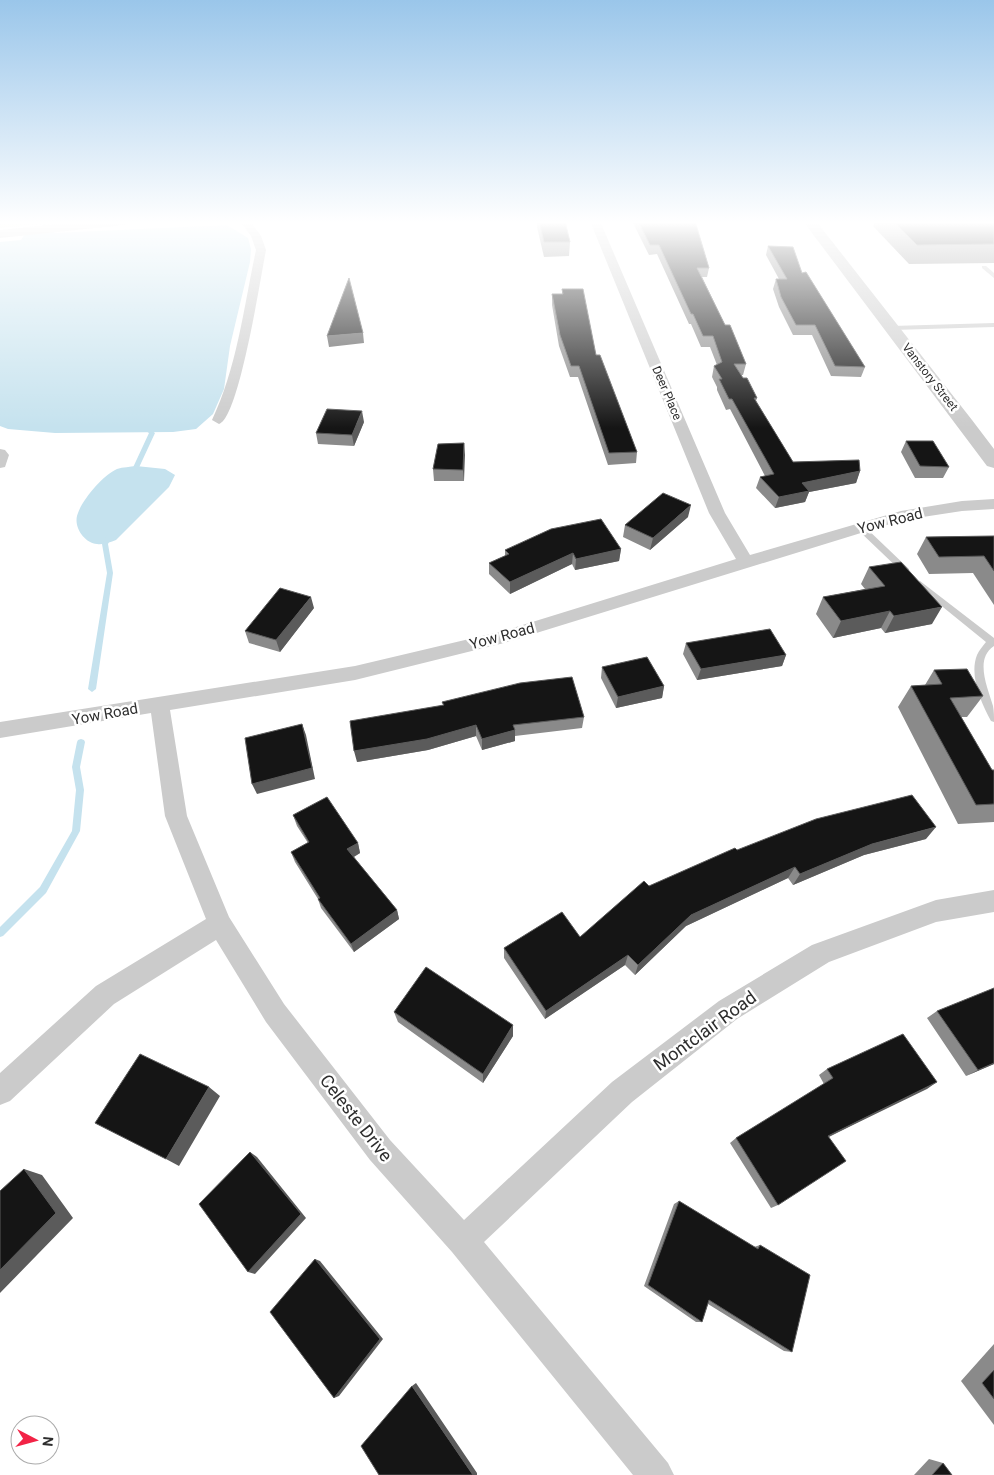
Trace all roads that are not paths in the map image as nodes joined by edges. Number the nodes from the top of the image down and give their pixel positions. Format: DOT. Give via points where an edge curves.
graph roads {
  1 [pos="253,290"];
  2 [pos="624,290"];
  3 [pos="862,290"];
  4 [pos="994,325"];
  5 [pos="892,328"];
  6 [pos="219,420"];
  7 [pos="0,453"];
  8 [pos="994,462"];
  9 [pos="0,464"];
  10 [pos="994,504"];
  11 [pos="861,528"];
  12 [pos="746,562"];
  13 [pos="992,642"];
  14 [pos="159,705"];
  15 [pos="994,718"];
  16 [pos="0,730"];
  17 [pos="994,901"];
  18 [pos="220,924"];
  19 [pos="0,1091"];
  20 [pos="463,1241"];
  21 [pos="656,1475"];
  1 -- 6 [label="street" via="232,388"];
  2 -- 12 [label="street, Deer Place" via="717,513"];
  3 -- 5 [label="street, Vanstory Street"];
  4 -- 5 [label="lane"];
  5 -- 8 [label="street, Vanstory Street"];
  7 -- 9 [label="street"];
  10 -- 11 [label="street, Yow Road" via="901,516"];
  11 -- 12 [label="street, Yow Road"];
  11 -- 13 [label="lane" via="927,590"];
  12 -- 14 [label="street, Yow Road" via="504,637 355,673"];
  13 -- 15 [label="lane" via="981,655 979,667 986,703"];
  14 -- 16 [label="street, Yow Road"];
  14 -- 18 [label="street, Celeste Drive" via="176,816"];
  17 -- 20 [label="street, Montclair Road" via="936,911 821,953 728,1010 622,1092"];
  18 -- 19 [label="street" via="106,994"];
  18 -- 20 [label="street, Celeste Drive" via="275,1013 380,1150"];
  20 -- 21 [label="street, Celeste Drive"];
}
